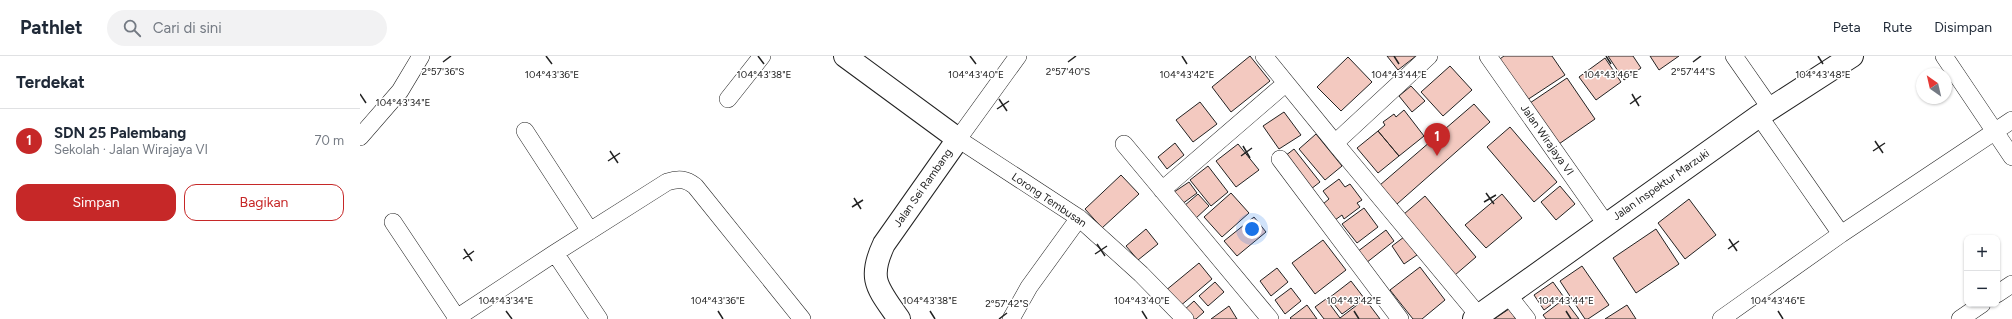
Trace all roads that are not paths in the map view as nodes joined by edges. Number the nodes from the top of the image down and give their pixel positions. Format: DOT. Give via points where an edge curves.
graph roads {
  1 [pos="421,56"];
  2 [pos="762,56"];
  3 [pos="845,56"];
  4 [pos="1018,56"];
  5 [pos="1264,56"];
  6 [pos="1428,56"];
  7 [pos="1488,56"];
  8 [pos="1734,56"];
  9 [pos="1852,56"];
  10 [pos="1944,56"];
  11 [pos="1285,84"];
  12 [pos="728,99"];
  13 [pos="1765,113"];
  14 [pos="2012,120"];
  15 [pos="525,131"];
  16 [pos="1994,132"];
  17 [pos="360,137"];
  18 [pos="958,139"];
  19 [pos="1335,142"];
  20 [pos="1124,144"];
  21 [pos="2012,157"];
  22 [pos="1280,158"];
  23 [pos="1162,190"];
  24 [pos="1079,218"];
  25 [pos="394,222"];
  26 [pos="1606,224"];
  27 [pos="590,231"];
  28 [pos="1841,234"];
  29 [pos="555,253"];
  30 [pos="2012,284"];
  31 [pos="2000,292"];
  32 [pos="1508,294"];
  33 [pos="1978,307"];
  34 [pos="1477,317"];
  35 [pos="456,318"];
  36 [pos="600,319"];
  37 [pos="802,319"];
  38 [pos="899,319"];
  39 [pos="1011,319"];
  40 [pos="1185,319"];
  41 [pos="1270,319"];
  42 [pos="1400,319"];
  43 [pos="1527,319"];
  44 [pos="1721,319"];
  45 [pos="1960,319"];
  1 -- 17 [label="street" via="400,91"];
  2 -- 12 [label="street"];
  3 -- 18 [label="street, Jalan Sei Rambang"];
  4 -- 18 [label="street"];
  5 -- 11 [label="street"];
  6 -- 19 [label="street"];
  7 -- 26 [label="street, Jalan Wirajaya VI"];
  8 -- 13 [label="street"];
  9 -- 13 [label="street, Jalan Inspektur Marzuki"];
  10 -- 16 [label="street"];
  11 -- 19 [label="street"];
  11 -- 23 [label="street"];
  13 -- 26 [label="street, Jalan Inspektur Marzuki"];
  13 -- 28 [label="street"];
  14 -- 16 [label="street"];
  15 -- 27 [label="street"];
  16 -- 21 [label="street"];
  16 -- 28 [label="street"];
  18 -- 24 [label="street, Lorong Tembusan"];
  18 -- 38 [label="street, Jalan Sei Rambang" via="884,244 878,257 874,276"];
  19 -- 34 [label="street"];
  20 -- 23 [label="street"];
  22 -- 42 [label="street"];
  23 -- 41 [label="street"];
  24 -- 39 [label="street" via="1029,287"];
  24 -- 40 [label="street, Lorong Tembusan"];
  25 -- 35 [label="street"];
  26 -- 32 [label="street, Jalan Inspektur Marzuki"];
  27 -- 29 [label="street"];
  27 -- 37 [label="street" via="667,182 688,180 696,186"];
  28 -- 44 [label="street"];
  29 -- 35 [label="street"];
  29 -- 36 [label="street"];
  30 -- 31 [label="street"];
  32 -- 34 [label="street, Jalan Inspektur Marzuki"];
  32 -- 43 [label="street"];
  33 -- 45 [label="street"];
}
